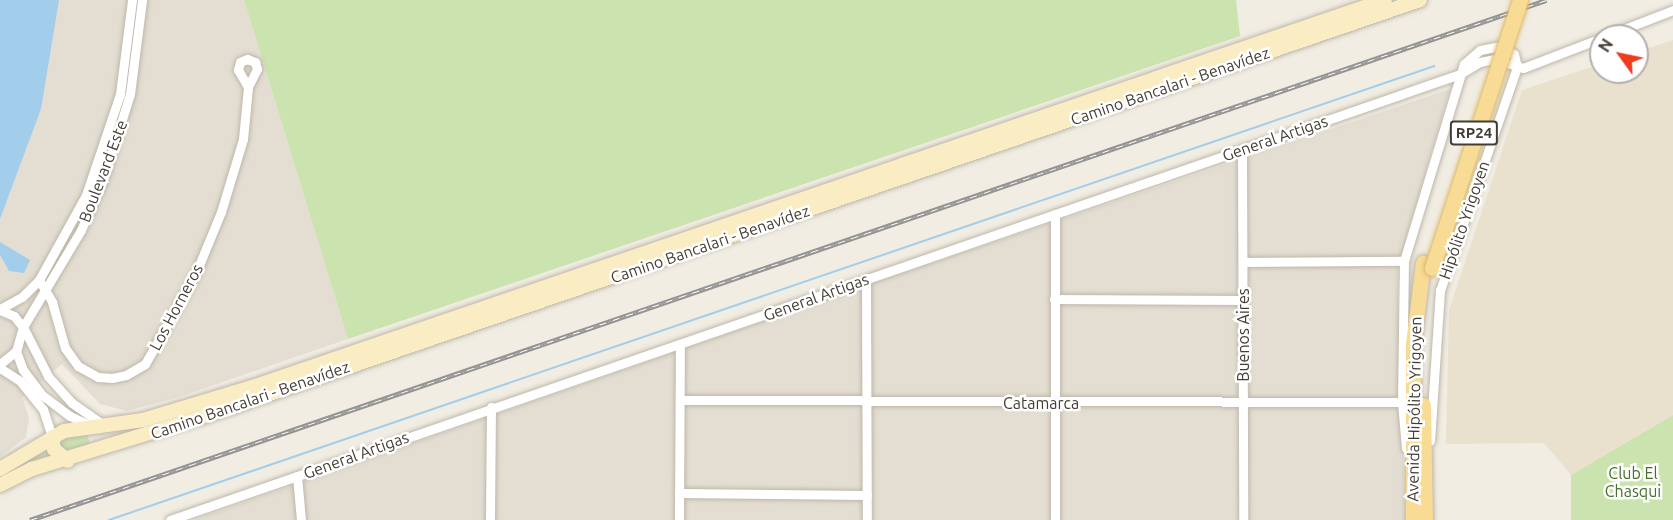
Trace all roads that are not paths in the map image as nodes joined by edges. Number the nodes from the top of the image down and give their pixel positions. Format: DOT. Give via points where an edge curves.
graph roads {
  1 [pos="132,0"];
  2 [pos="142,0"];
  3 [pos="1385,0"];
  4 [pos="1420,0"];
  5 [pos="1510,0"];
  6 [pos="1520,0"];
  7 [pos="1673,10"];
  8 [pos="1637,24"];
  9 [pos="130,26"];
  10 [pos="140,27"];
  11 [pos="1589,42"];
  12 [pos="1517,67"];
  13 [pos="1460,74"];
  14 [pos="248,87"];
  15 [pos="1242,149"];
  16 [pos="105,161"];
  17 [pos="1055,214"];
  18 [pos="1404,261"];
  19 [pos="1243,262"];
  20 [pos="1427,265"];
  21 [pos="866,279"];
  22 [pos="42,284"];
  23 [pos="1054,299"];
  24 [pos="1243,300"];
  25 [pos="0,310"];
  26 [pos="22,327"];
  27 [pos="680,346"];
  28 [pos="16,351"];
  29 [pos="0,366"];
  30 [pos="681,400"];
  31 [pos="1243,402"];
  32 [pos="1402,402"];
  33 [pos="867,403"];
  34 [pos="1054,403"];
  35 [pos="490,407"];
  36 [pos="97,425"];
  37 [pos="52,437"];
  38 [pos="92,453"];
  39 [pos="68,461"];
  40 [pos="0,469"];
  41 [pos="297,476"];
  42 [pos="0,485"];
  43 [pos="679,493"];
  44 [pos="867,495"];
  45 [pos="1419,516"];
  46 [pos="170,520"];
  47 [pos="301,520"];
  48 [pos="490,520"];
  49 [pos="679,520"];
  50 [pos="867,520"];
  51 [pos="1055,520"];
  52 [pos="1243,520"];
  1 -- 9 [label="street, Boulevard Este"];
  2 -- 10 [label="street, Boulevard Este"];
  3 -- 36 [label="main road, Camino Bancalari - Benavídez" via="252,387 143,420"];
  4 -- 38 [label="main road, Camino Bancalari - Benavídez"];
  5 -- 20 [label="main road, RP24"];
  6 -- 20 [label="main road, RP24, bridge"];
  7 -- 8 [label="street"];
  9 -- 10 [label="street"];
  9 -- 16 [label="street, Boulevard Este"];
  10 -- 16 [label="street, Boulevard Este" via="130,94"];
  11 -- 12 [label="street"];
  12 -- 13 [label="street, General Artigas" via="1494,59"];
  12 -- 13 [label="street" via="1509,50 1491,46 1468,58"];
  12 -- 45 [label="street, Hipólito Yrigoyen" via="1440,290"];
  13 -- 15 [label="street, General Artigas"];
  13 -- 18 [label="street"];
  14 -- 22 [label="street, Los Horneros" via="243,139 221,212 195,275 145,364 112,378 98,377 78,366 65,348"];
  15 -- 17 [label="street, General Artigas"];
  15 -- 19 [label="street, Buenos Aires"];
  16 -- 22 [label="street, Boulevard Este"];
  17 -- 21 [label="street, General Artigas"];
  17 -- 23 [label="street"];
  18 -- 19 [label="street"];
  18 -- 32 [label="street"];
  19 -- 24 [label="street, Buenos Aires"];
  20 -- 45 [label="main road, Avenida Hipólito Yrigoyen / RP24"];
  21 -- 27 [label="street, General Artigas"];
  21 -- 33 [label="street"];
  22 -- 25 [label="street, Boulevard Este"];
  22 -- 26 [label="street, Boulevard Este"];
  23 -- 24 [label="street"];
  23 -- 34 [label="street"];
  24 -- 31 [label="street, Buenos Aires"];
  25 -- 26 [label="street" via="14,316"];
  26 -- 28 [label="street, Boulevard Este"];
  26 -- 36 [label="street" via="32,352 54,383"];
  27 -- 30 [label="street"];
  27 -- 35 [label="street, General Artigas"];
  28 -- 29 [label="street"];
  28 -- 36 [label="street" via="23,370 42,395 60,410"];
  29 -- 37 [label="street" via="20,381 43,409"];
  30 -- 33 [label="street, Catamarca"];
  30 -- 43 [label="street"];
  31 -- 32 [label="street, Catamarca"];
  31 -- 34 [label="street, Catamarca"];
  31 -- 52 [label="street, Buenos Aires"];
  32 -- 45 [label="street"];
  33 -- 34 [label="street, Catamarca"];
  33 -- 44 [label="street"];
  34 -- 51 [label="street"];
  35 -- 41 [label="street, General Artigas"];
  35 -- 48 [label="street"];
  36 -- 37 [label="main road, Camino Bancalari - Benavídez"];
  36 -- 38 [label="main road" via="98,442"];
  37 -- 39 [label="main road" via="54,449"];
  37 -- 40 [label="main road, Camino Bancalari - Benavídez"];
  38 -- 39 [label="main road, Camino Bancalari - Benavídez"];
  39 -- 42 [label="main road, Camino Bancalari - Benavídez" via="33,469"];
  41 -- 46 [label="street, General Artigas"];
  41 -- 47 [label="street"];
  43 -- 44 [label="street"];
  43 -- 49 [label="street"];
  44 -- 50 [label="street"];
}
